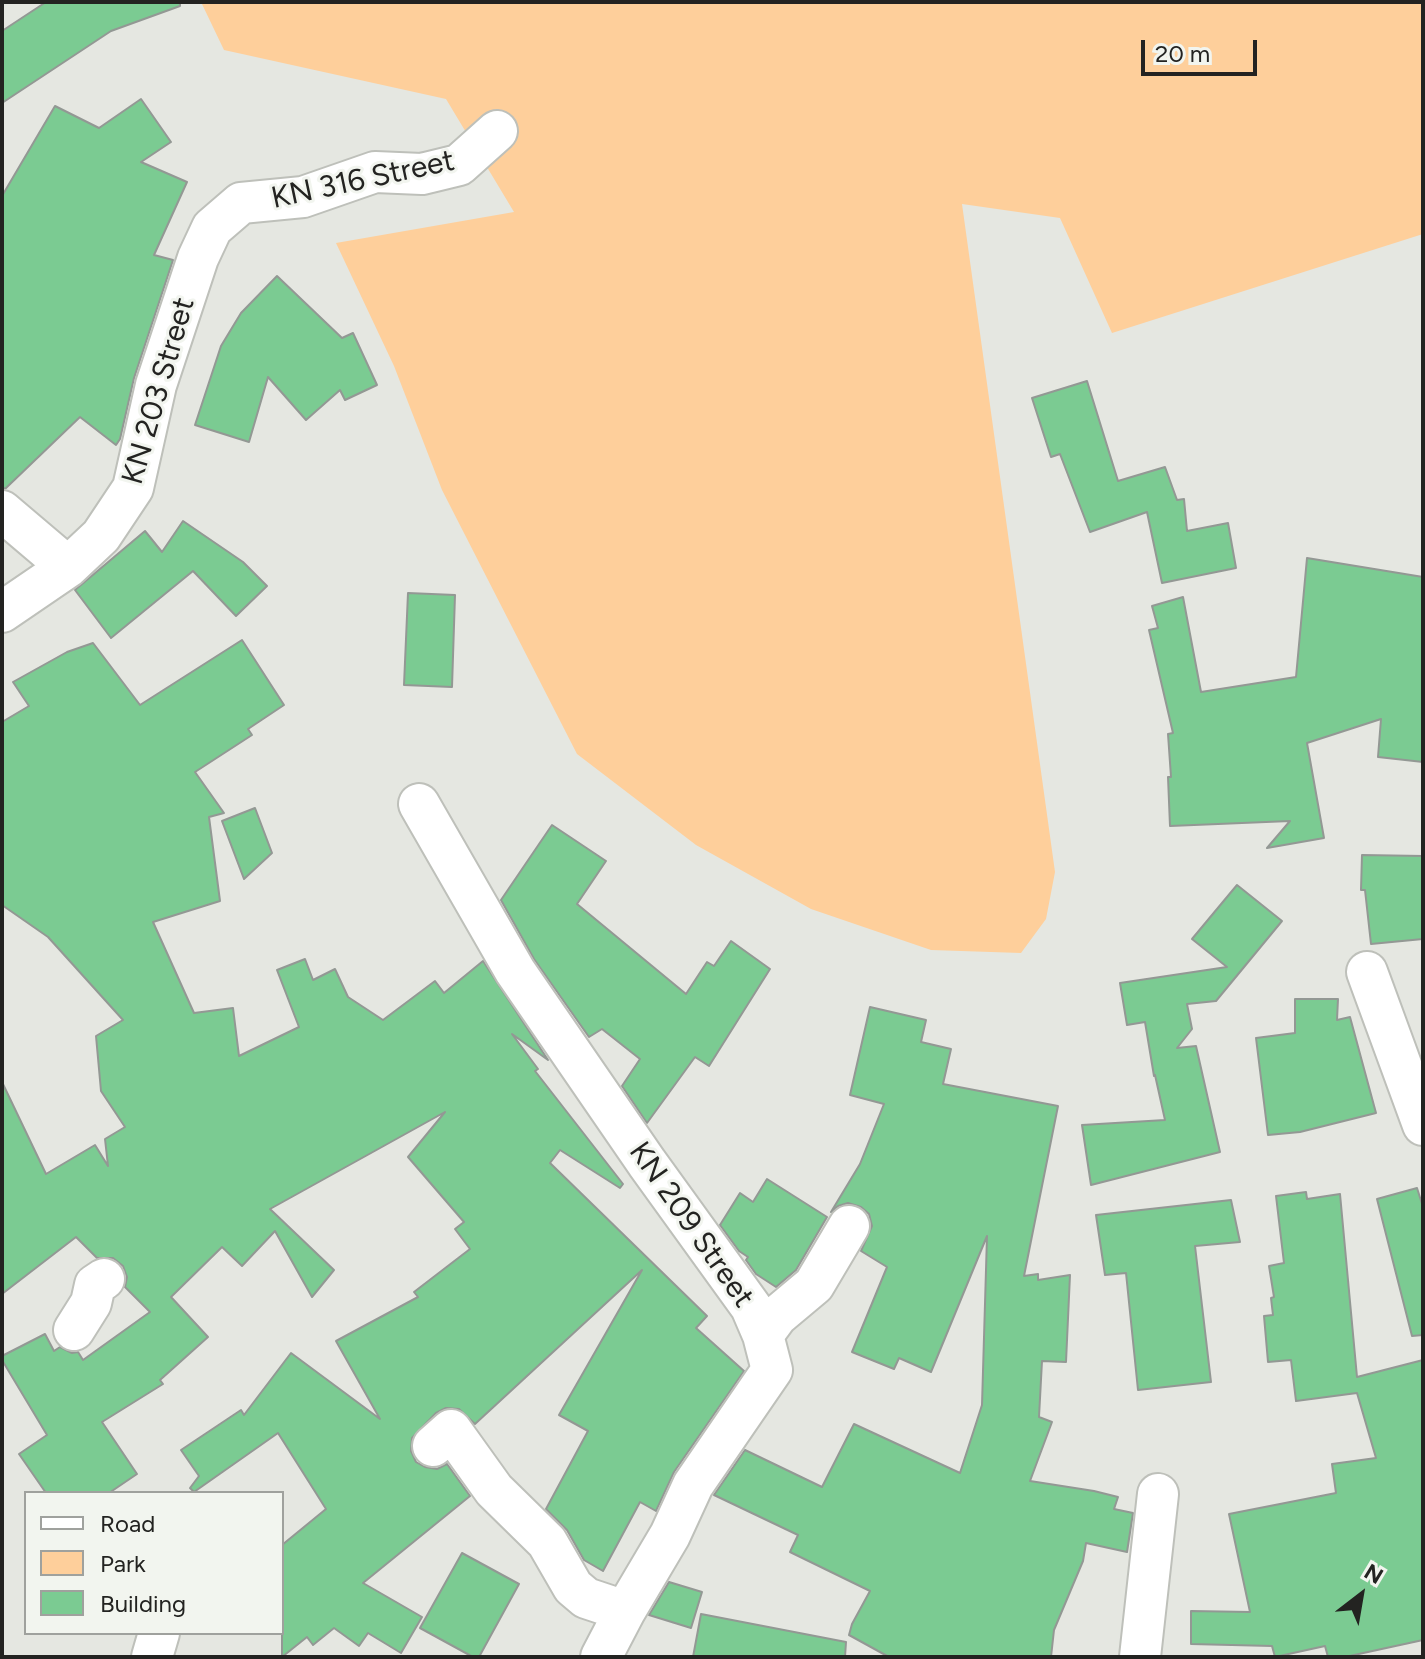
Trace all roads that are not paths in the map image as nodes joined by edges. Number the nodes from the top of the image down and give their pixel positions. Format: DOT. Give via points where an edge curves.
graph roads {
  1 [pos="497,131"];
  2 [pos="198,258"];
  3 [pos="2,511"];
  4 [pos="68,567"];
  5 [pos="2,612"];
  6 [pos="419,804"];
  7 [pos="1367,972"];
  8 [pos="1423,1125"];
  9 [pos="849,1226"];
  10 [pos="104,1279"];
  11 [pos="74,1330"];
  12 [pos="763,1335"];
  13 [pos="433,1446"];
  14 [pos="1158,1494"];
  15 [pos="625,1611"];
  16 [pos="158,1635"];
  17 [pos="152,1657"];
  18 [pos="601,1657"];
  19 [pos="1140,1657"];
  1 -- 2 [label="street, KN 316 Street" via="459,165 422,174 375,172 303,197 241,203 212,228"];
  2 -- 4 [label="street, KN 203 Street" via="156,385 133,488 101,536"];
  3 -- 4 [label="street"];
  4 -- 5 [label="street, KN 203 Street"];
  6 -- 12 [label="street, KN 209 Street" via="515,971 751,1307"];
  7 -- 8 [label="street"];
  9 -- 12 [label="street" via="814,1285"];
  10 -- 11 [label="street" via="95,1285"];
  12 -- 15 [label="street, KN 209 Street" via="772,1370 693,1485"];
  13 -- 15 [label="street" via="451,1430 494,1490 547,1542 573,1587 586,1598"];
  14 -- 19 [label="street"];
  15 -- 18 [label="street, KN 209 Street"];
  16 -- 17 [label="street"];
}
